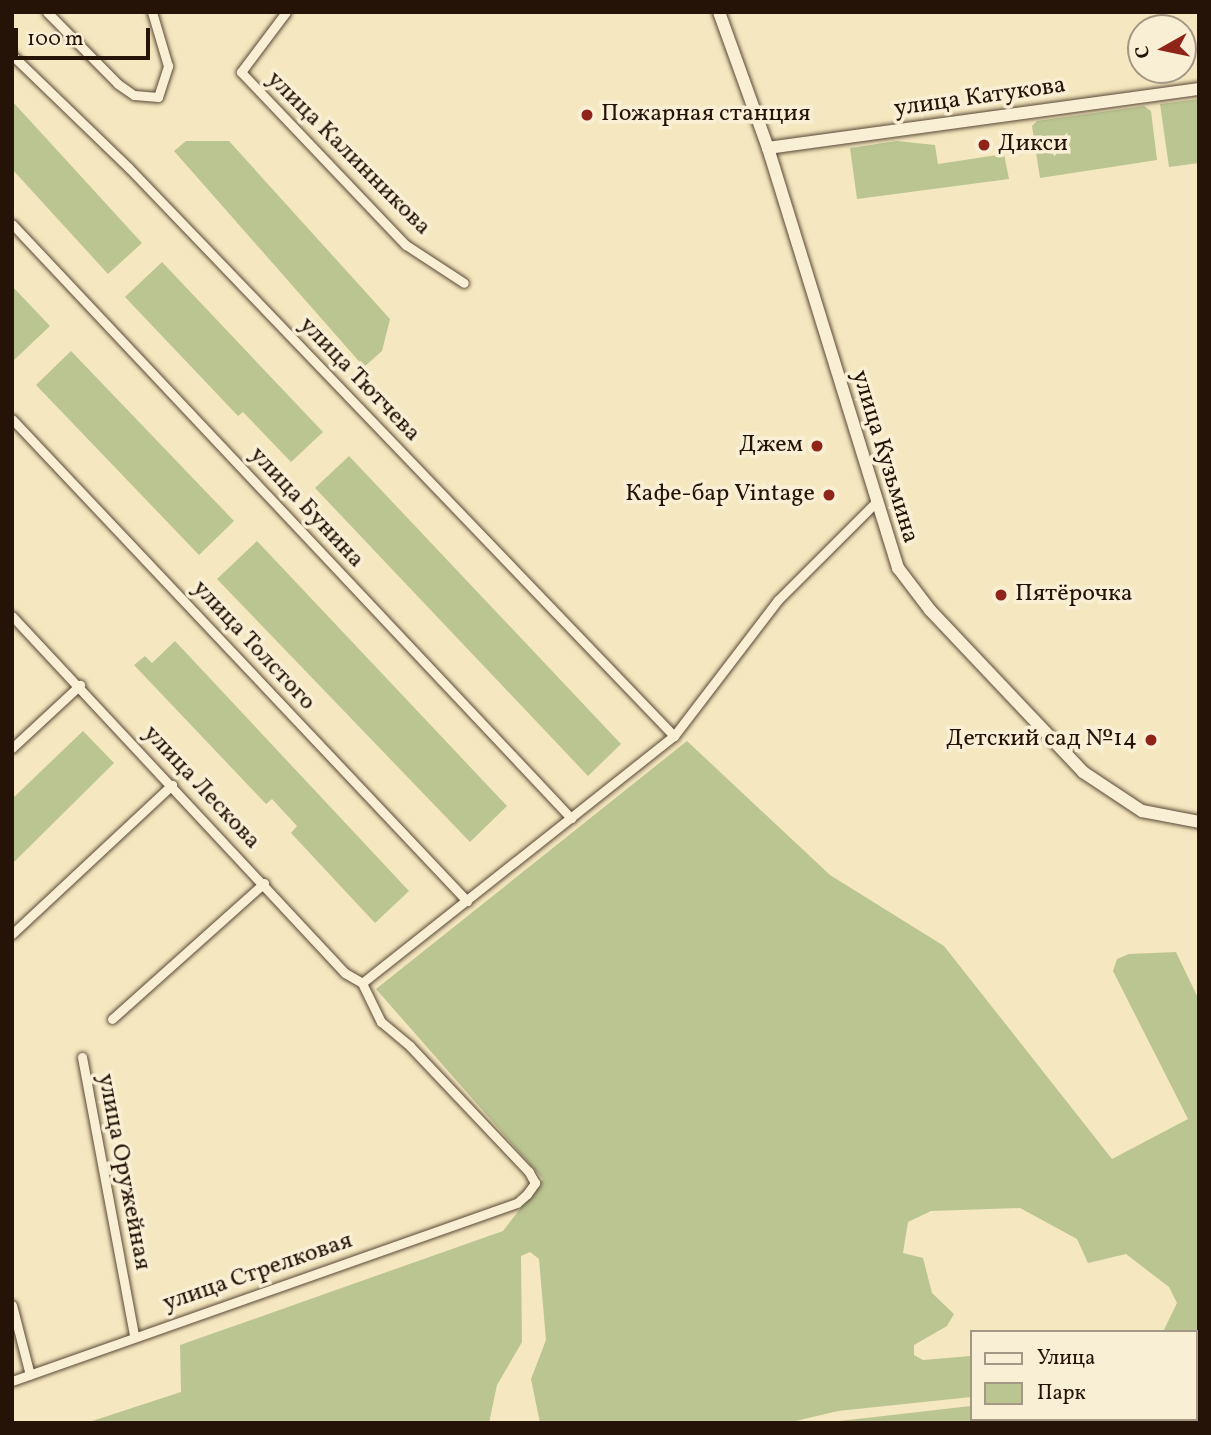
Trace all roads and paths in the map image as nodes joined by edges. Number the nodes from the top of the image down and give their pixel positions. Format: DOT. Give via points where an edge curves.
graph roads {
  1 [pos="47,12"];
  2 [pos="152,12"];
  3 [pos="286,12"];
  4 [pos="719,12"];
  5 [pos="12,55"];
  6 [pos="1199,89"];
  7 [pos="768,148"];
  8 [pos="12,224"];
  9 [pos="464,283"];
  10 [pos="12,419"];
  11 [pos="875,503"];
  12 [pos="12,615"];
  13 [pos="80,685"];
  14 [pos="674,736"];
  15 [pos="12,748"];
  16 [pos="172,785"];
  17 [pos="571,818"];
  18 [pos="1199,822"];
  19 [pos="264,883"];
  20 [pos="467,901"];
  21 [pos="12,934"];
  22 [pos="362,983"];
  23 [pos="112,1019"];
  24 [pos="82,1057"];
  25 [pos="12,1306"];
  26 [pos="135,1336"];
  27 [pos="30,1375"];
  28 [pos="12,1381"];
  1 -- 2 [label="street" via="118,84 134,95 158,97 168,66"];
  3 -- 9 [label="street, улица Калинникова" via="241,72 406,245"];
  4 -- 7 [label="main road, улица Кузьмина"];
  5 -- 14 [label="street, улица Тютчева" via="129,168"];
  6 -- 7 [label="main road, улица Катукова"];
  7 -- 11 [label="main road, улица Кузьмина"];
  8 -- 17 [label="street, улица Бунина"];
  10 -- 20 [label="street, улица Толстого"];
  11 -- 14 [label="street" via="778,600"];
  11 -- 18 [label="main road, улица Кузьмина" via="893,560 912,589 1063,755 1123,801 1162,818"];
  12 -- 13 [label="street, улица Лескова"];
  13 -- 15 [label="street"];
  13 -- 16 [label="street, улица Лескова"];
  14 -- 17 [label="street"];
  16 -- 19 [label="street, улица Лескова"];
  16 -- 21 [label="street"];
  17 -- 20 [label="street"];
  19 -- 22 [label="street, улица Лескова" via="345,973"];
  19 -- 23 [label="street"];
  20 -- 22 [label="street"];
  22 -- 26 [label="street, улица Стрелковая" via="381,1022 410,1046 535,1183 517,1203"];
  24 -- 26 [label="street, улица Оружейная"];
  25 -- 27 [label="street"];
  26 -- 27 [label="street, улица Стрелковая"];
  27 -- 28 [label="street, улица Стрелковая"];
}
